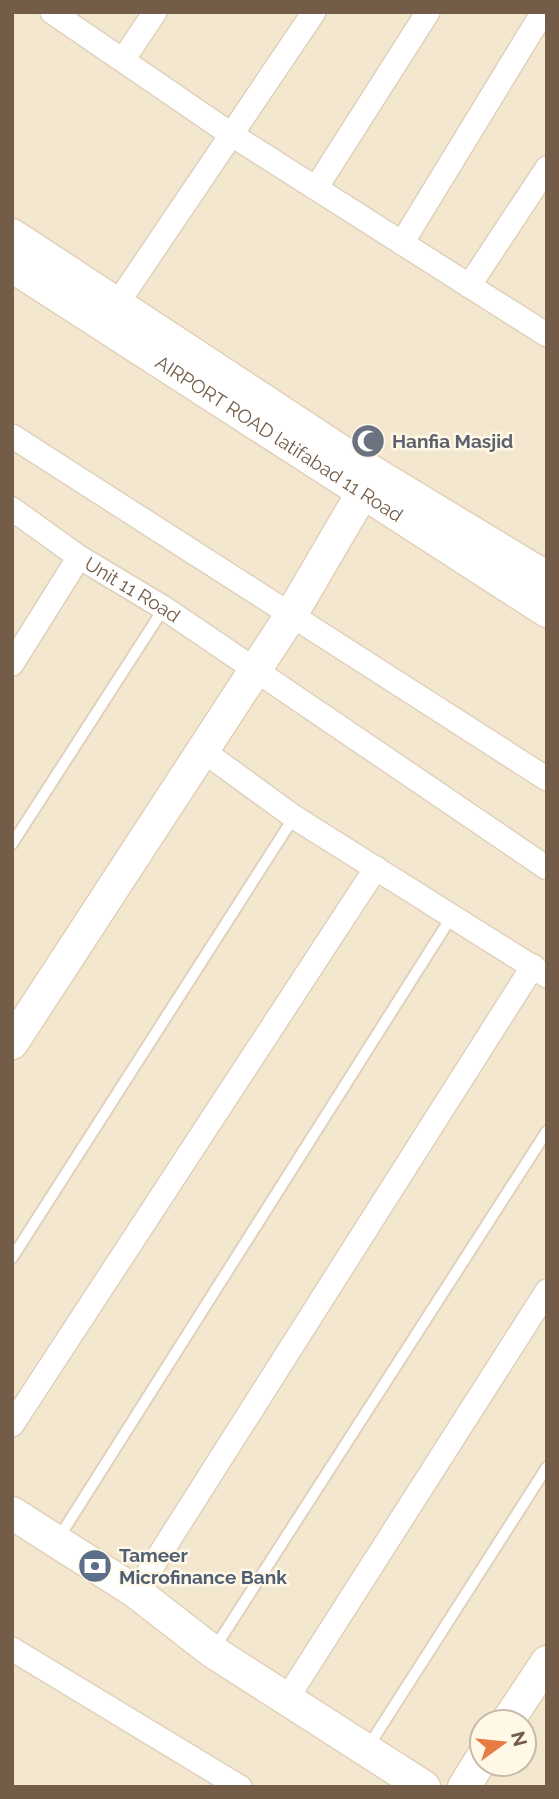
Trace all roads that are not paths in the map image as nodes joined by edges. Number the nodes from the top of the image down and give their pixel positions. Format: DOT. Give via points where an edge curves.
graph roads {
  1 [pos="52,12"];
  2 [pos="155,12"];
  3 [pos="314,12"];
  4 [pos="428,12"];
  5 [pos="544,12"];
  6 [pos="123,60"];
  7 [pos="232,135"];
  8 [pos="547,169"];
  9 [pos="316,188"];
  10 [pos="12,235"];
  11 [pos="402,243"];
  12 [pos="12,266"];
  13 [pos="469,286"];
  14 [pos="117,304"];
  15 [pos="547,335"];
  16 [pos="12,436"];
  17 [pos="368,483"];
  18 [pos="12,509"];
  19 [pos="79,557"];
  20 [pos="547,578"];
  21 [pos="164,608"];
  22 [pos="547,611"];
  23 [pos="291,615"];
  24 [pos="12,664"];
  25 [pos="253,669"];
  26 [pos="202,750"];
  27 [pos="547,779"];
  28 [pos="294,817"];
  29 [pos="12,844"];
  30 [pos="376,868"];
  31 [pos="547,869"];
  32 [pos="452,916"];
  33 [pos="540,971"];
  34 [pos="12,1043"];
  35 [pos="547,1131"];
  36 [pos="12,1258"];
  37 [pos="547,1290"];
  38 [pos="12,1425"];
  39 [pos="547,1467"];
  40 [pos="12,1513"];
  41 [pos="56,1542"];
  42 [pos="136,1592"];
  43 [pos="12,1649"];
  44 [pos="212,1651"];
  45 [pos="543,1678"];
  46 [pos="286,1700"];
  47 [pos="518,1708"];
  48 [pos="366,1749"];
  49 [pos="240,1787"];
  50 [pos="424,1787"];
  1 -- 6 [label="street"];
  2 -- 6 [label="street"];
  3 -- 7 [label="street"];
  4 -- 9 [label="street"];
  5 -- 11 [label="street"];
  6 -- 7 [label="street"];
  7 -- 9 [label="street"];
  7 -- 14 [label="street"];
  8 -- 13 [label="street"];
  9 -- 11 [label="street"];
  10 -- 14 [label="street, AIRPORT ROAD latifabad 11 Road"];
  11 -- 13 [label="street"];
  12 -- 17 [label="street, AIRPORT ROAD latifabad 11 Road"];
  13 -- 15 [label="street"];
  14 -- 17 [label="street, AIRPORT ROAD latifabad 11 Road"];
  16 -- 23 [label="street"];
  17 -- 20 [label="street, AIRPORT ROAD latifabad 11 Road"];
  17 -- 22 [label="street, AIRPORT ROAD latifabad 11 Road"];
  17 -- 23 [label="street"];
  18 -- 19 [label="street, Unit 11 Road"];
  19 -- 21 [label="street, Unit 11 Road"];
  19 -- 24 [label="street"];
  21 -- 25 [label="street, Unit 11 Road"];
  21 -- 29 [label="lane"];
  23 -- 25 [label="street"];
  23 -- 27 [label="street"];
  25 -- 26 [label="street"];
  25 -- 31 [label="street, Unit 11 Road"];
  26 -- 28 [label="street"];
  26 -- 34 [label="street"];
  28 -- 30 [label="street"];
  28 -- 36 [label="lane"];
  30 -- 32 [label="street"];
  30 -- 38 [label="street"];
  32 -- 33 [label="street"];
  32 -- 41 [label="lane"];
  33 -- 42 [label="street"];
  35 -- 44 [label="lane"];
  37 -- 46 [label="street"];
  39 -- 48 [label="lane"];
  40 -- 41 [label="street"];
  41 -- 42 [label="street"];
  42 -- 44 [label="street"];
  43 -- 49 [label="street"];
  44 -- 46 [label="street"];
  45 -- 47 [label="street"];
  46 -- 48 [label="street"];
  48 -- 50 [label="street"];
}
